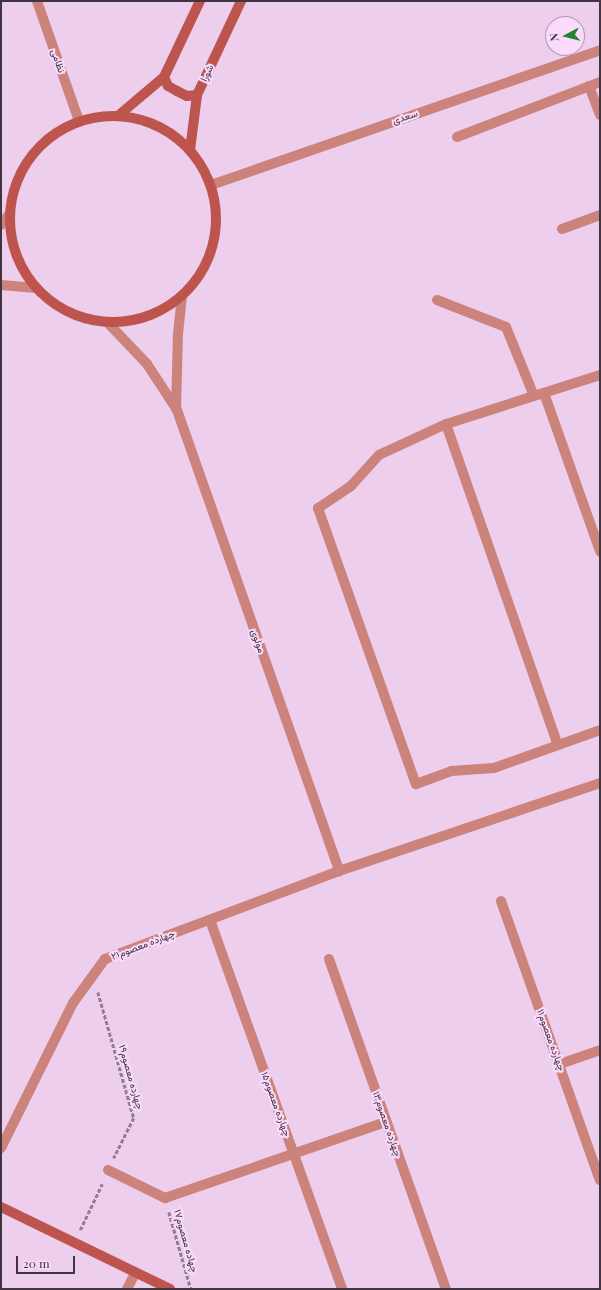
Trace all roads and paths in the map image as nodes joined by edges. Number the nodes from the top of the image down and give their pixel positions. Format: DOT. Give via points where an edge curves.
graph roads {
  1 [pos="37,1"];
  2 [pos="200,1"];
  3 [pos="241,1"];
  4 [pos="600,50"];
  5 [pos="164,77"];
  6 [pos="600,82"];
  7 [pos="590,86"];
  8 [pos="197,95"];
  9 [pos="119,115"];
  10 [pos="600,115"];
  11 [pos="79,121"];
  12 [pos="458,137"];
  13 [pos="190,150"];
  14 [pos="211,185"];
  15 [pos="10,213"];
  16 [pos="600,215"];
  17 [pos="1,225"];
  18 [pos="562,229"];
  19 [pos="1,285"];
  20 [pos="36,288"];
  21 [pos="182,296"];
  22 [pos="436,300"];
  23 [pos="108,323"];
  24 [pos="600,375"];
  25 [pos="544,393"];
  26 [pos="534,396"];
  27 [pos="176,409"];
  28 [pos="446,424"];
  29 [pos="600,551"];
  30 [pos="600,730"];
  31 [pos="558,745"];
  32 [pos="600,783"];
  33 [pos="339,872"];
  34 [pos="501,901"];
  35 [pos="210,920"];
  36 [pos="329,959"];
  37 [pos="94,975"];
  38 [pos="600,1050"];
  39 [pos="560,1064"];
  40 [pos="386,1122"];
  41 [pos="1,1148"];
  42 [pos="294,1154"];
  43 [pos="108,1170"];
  44 [pos="600,1180"];
  45 [pos="165,1198"];
  46 [pos="1,1207"];
  47 [pos="73,1243"];
  48 [pos="135,1273"];
  49 [pos="127,1289"];
  50 [pos="170,1289"];
  51 [pos="191,1289"];
  52 [pos="342,1289"];
  53 [pos="446,1289"];
  1 -- 11 [label="street, نظامی"];
  2 -- 5 [label="street"];
  3 -- 8 [label="street, شورا"];
  4 -- 14 [label="street, سعدی"];
  5 -- 8 [label="street" via="168,86 177,91 187,96"];
  5 -- 9 [label="street"];
  6 -- 7 [label="street"];
  7 -- 10 [label="street"];
  7 -- 12 [label="street"];
  8 -- 13 [label="street, شورا"];
  9 -- 11 [label="street"];
  9 -- 13 [label="street" via="158,125"];
  11 -- 15 [label="street" via="44,141 20,174"];
  13 -- 14 [label="street"];
  14 -- 21 [label="street" via="216,225 213,238 206,264"];
  15 -- 17 [label="street"];
  15 -- 20 [label="street" via="15,253"];
  16 -- 18 [label="street"];
  19 -- 20 [label="street"];
  20 -- 23 [label="street" via="68,313"];
  21 -- 23 [label="street" via="148,317"];
  21 -- 27 [label="street"];
  22 -- 26 [label="street" via="506,327"];
  23 -- 27 [label="street" via="147,364"];
  24 -- 25 [label="street"];
  25 -- 26 [label="street"];
  25 -- 29 [label="street"];
  26 -- 28 [label="street"];
  27 -- 33 [label="street, مولوی"];
  28 -- 31 [label="street"];
  28 -- 31 [label="street" via="379,454 351,486 318,508 416,784 451,771 494,768"];
  30 -- 31 [label="street"];
  32 -- 33 [label="street, چهارده معصوم۲۱"];
  33 -- 35 [label="street, چهارده معصوم۲۱"];
  34 -- 39 [label="street, چهارده معصوم۱۱"];
  35 -- 37 [label="street, چهارده معصوم۲۱" via="105,959"];
  35 -- 42 [label="street, چهارده معصوم۱۵"];
  36 -- 40 [label="street, چهارده معصوم۱۳"];
  37 -- 41 [label="street, چهارده معصوم۲۱" via="73,1004"];
  37 -- 43 [label="path, چهارده معصوم۱۹" via="134,1118"];
  38 -- 39 [label="street"];
  39 -- 44 [label="street, چهارده معصوم۱۱"];
  40 -- 42 [label="street"];
  40 -- 53 [label="street, چهارده معصوم۱۳"];
  42 -- 45 [label="street"];
  42 -- 52 [label="street, چهارده معصوم۱۵"];
  43 -- 45 [label="street"];
  43 -- 47 [label="path, چهارده معصوم۱۹"];
  45 -- 51 [label="path, چهاده معصوم۱۷"];
  46 -- 47 [label="street"];
  47 -- 48 [label="street"];
  48 -- 49 [label="street"];
  48 -- 50 [label="street"];
}
